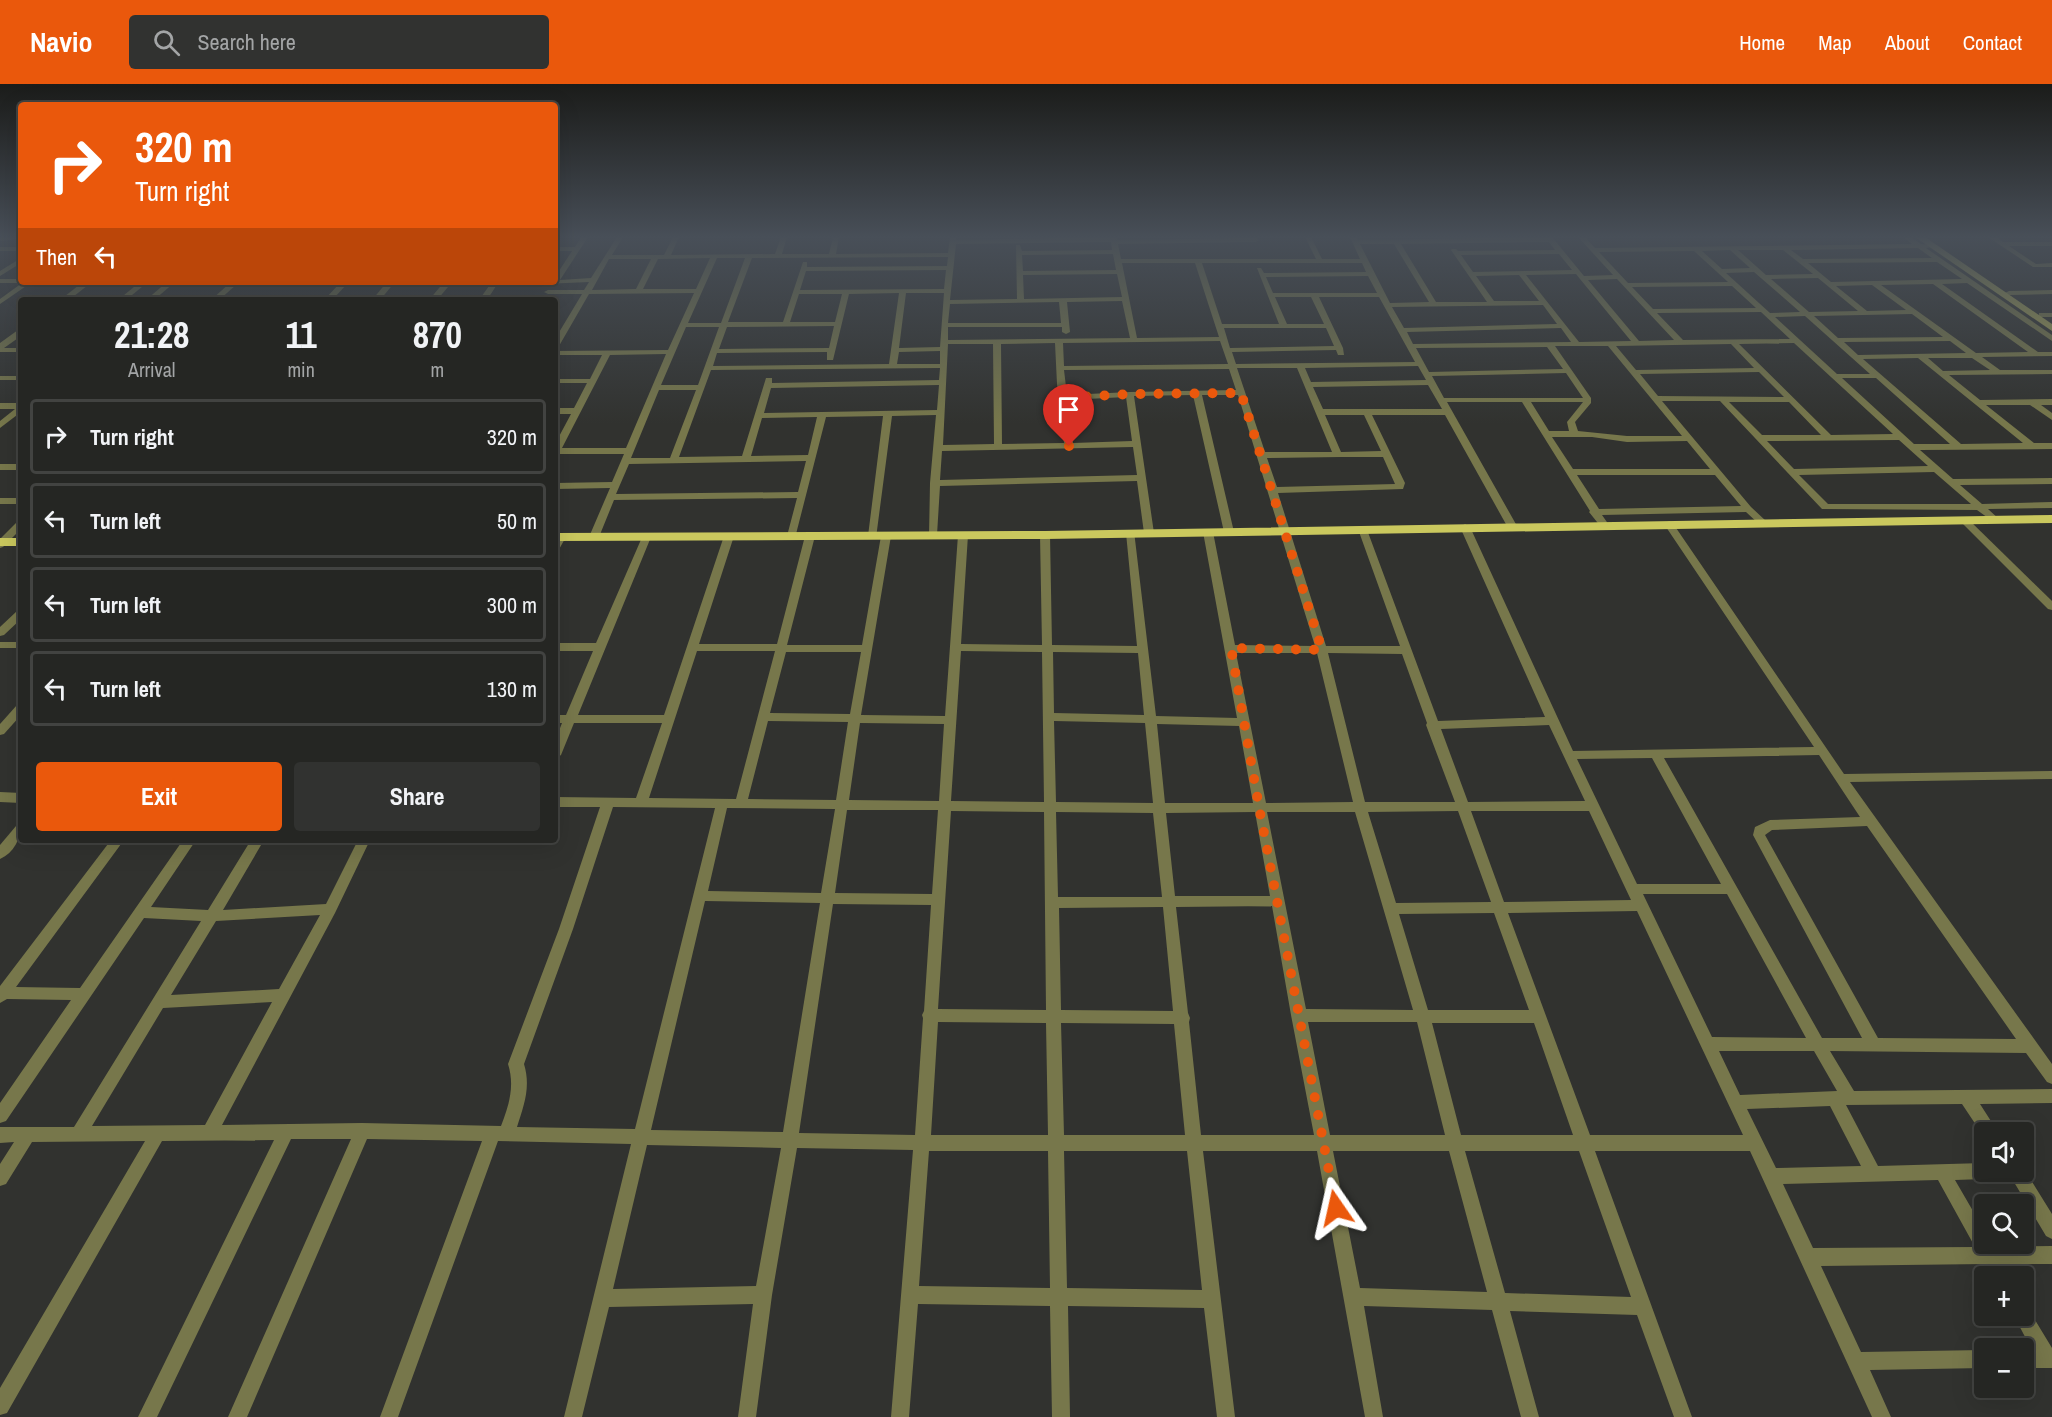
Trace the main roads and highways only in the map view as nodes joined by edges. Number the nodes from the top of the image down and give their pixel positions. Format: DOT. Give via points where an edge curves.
graph roads {
  1 [pos="2010,299"];
  2 [pos="2020,299"];
  3 [pos="2047,315"];
  4 [pos="2052,322"];
  5 [pos="2052,328"];
  6 [pos="2052,519"];
  7 [pos="558,541"];
  8 [pos="18,542"];
  9 [pos="1,543"];
  1 -- 5 [label="main road"];
  2 -- 3 [label="main road"];
  3 -- 4 [label="main road"];
  6 -- 7 [label="highway" via="1046,535 594,537"];
  8 -- 9 [label="highway"];
}
